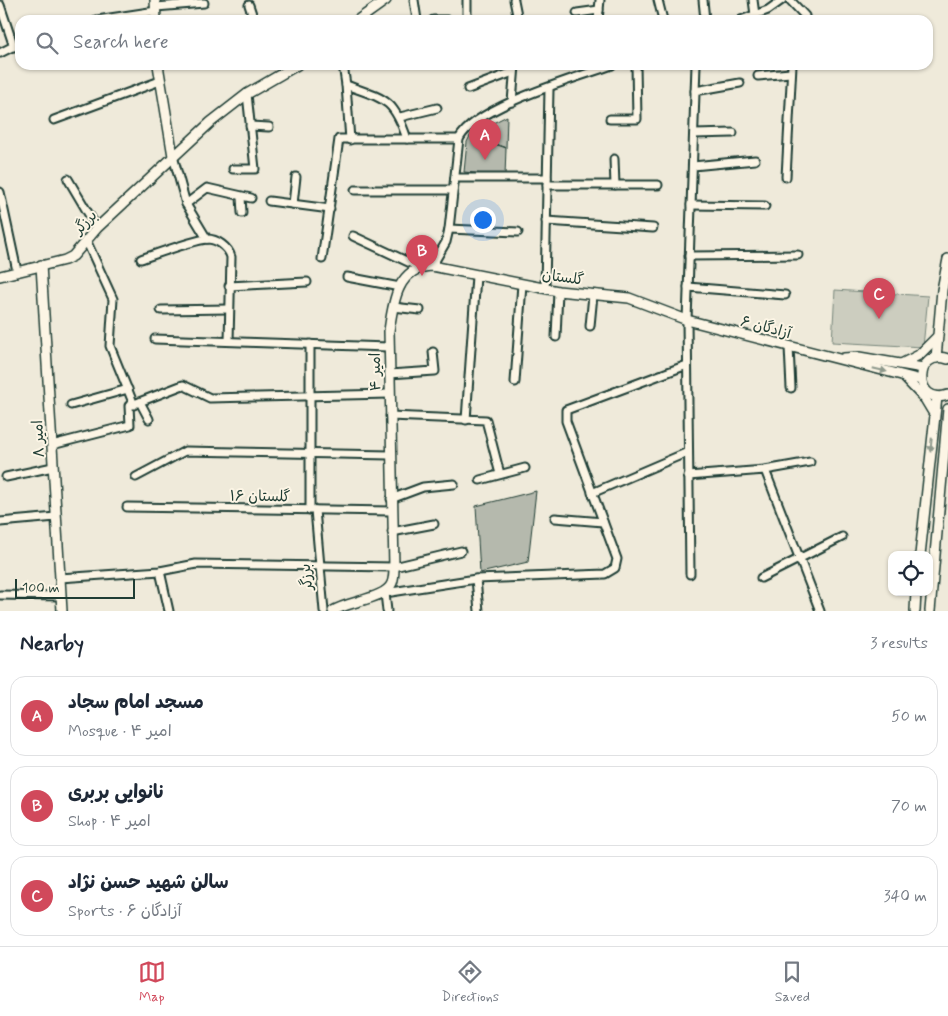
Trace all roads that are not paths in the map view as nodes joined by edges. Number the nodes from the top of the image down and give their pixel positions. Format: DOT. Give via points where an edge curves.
graph roads {
  1 [pos="386,0"];
  2 [pos="414,0"];
  3 [pos="467,0"];
  4 [pos="515,0"];
  5 [pos="600,0"];
  6 [pos="658,0"];
  7 [pos="702,0"];
  8 [pos="754,0"];
  9 [pos="782,0"];
  10 [pos="790,0"];
  11 [pos="204,3"];
  12 [pos="798,4"];
  13 [pos="0,5"];
  14 [pos="249,5"];
  15 [pos="156,10"];
  16 [pos="599,10"];
  17 [pos="577,14"];
  18 [pos="126,15"];
  19 [pos="252,15"];
  20 [pos="365,15"];
  21 [pos="416,15"];
  22 [pos="466,15"];
  23 [pos="517,15"];
  24 [pos="598,15"];
  25 [pos="662,15"];
  26 [pos="704,15"];
  27 [pos="755,15"];
  28 [pos="804,15"];
  29 [pos="15,40"];
  30 [pos="15,46"];
  31 [pos="0,53"];
  32 [pos="159,70"];
  33 [pos="286,70"];
  34 [pos="344,70"];
  35 [pos="510,70"];
  36 [pos="514,70"];
  37 [pos="598,70"];
  38 [pos="636,70"];
  39 [pos="696,70"];
  40 [pos="791,70"];
  41 [pos="790,73"];
  42 [pos="758,76"];
  43 [pos="160,81"];
  44 [pos="740,83"];
  45 [pos="346,85"];
  46 [pos="549,88"];
  47 [pos="468,89"];
  48 [pos="695,91"];
  49 [pos="247,94"];
  50 [pos="512,102"];
  51 [pos="437,108"];
  52 [pos="400,117"];
  53 [pos="610,119"];
  54 [pos="54,120"];
  55 [pos="250,126"];
  56 [pos="269,127"];
  57 [pos="733,133"];
  58 [pos="694,134"];
  59 [pos="408,139"];
  60 [pos="459,139"];
  61 [pos="350,140"];
  62 [pos="173,156"];
  63 [pos="614,160"];
  64 [pos="755,160"];
  65 [pos="692,166"];
  66 [pos="233,169"];
  67 [pos="296,177"];
  68 [pos="786,177"];
  69 [pos="455,178"];
  70 [pos="68,179"];
  71 [pos="547,182"];
  72 [pos="615,185"];
  73 [pos="658,185"];
  74 [pos="355,190"];
  75 [pos="453,190"];
  76 [pos="0,192"];
  77 [pos="241,197"];
  78 [pos="251,198"];
  79 [pos="269,201"];
  80 [pos="186,204"];
  81 [pos="293,204"];
  82 [pos="691,205"];
  83 [pos="765,206"];
  84 [pos="330,210"];
  85 [pos="242,213"];
  86 [pos="546,221"];
  87 [pos="97,228"];
  88 [pos="653,228"];
  89 [pos="449,229"];
  90 [pos="518,232"];
  91 [pos="353,236"];
  92 [pos="207,239"];
  93 [pos="86,240"];
  94 [pos="798,255"];
  95 [pos="689,256"];
  96 [pos="141,259"];
  97 [pos="322,259"];
  98 [pos="948,259"];
  99 [pos="41,265"];
  100 [pos="418,266"];
  101 [pos="432,266"];
  102 [pos="17,271"];
  103 [pos="0,276"];
  104 [pos="476,276"];
  105 [pos="347,277"];
  106 [pos="307,282"];
  107 [pos="522,284"];
  108 [pos="229,286"];
  109 [pos="400,287"];
  110 [pos="688,287"];
  111 [pos="545,288"];
  112 [pos="558,291"];
  113 [pos="593,295"];
  114 [pos="785,295"];
  115 [pos="393,307"];
  116 [pos="229,309"];
  117 [pos="161,310"];
  118 [pos="420,310"];
  119 [pos="687,320"];
  120 [pos="590,326"];
  121 [pos="938,336"];
  122 [pos="556,337"];
  123 [pos="156,339"];
  124 [pos="229,341"];
  125 [pos="310,344"];
  126 [pos="388,347"];
  127 [pos="789,347"];
  128 [pos="433,352"];
  129 [pos="839,358"];
  130 [pos="936,358"];
  131 [pos="948,359"];
  132 [pos="901,364"];
  133 [pos="687,365"];
  134 [pos="923,368"];
  135 [pos="389,374"];
  136 [pos="901,375"];
  137 [pos="921,380"];
  138 [pos="515,382"];
  139 [pos="791,388"];
  140 [pos="128,389"];
  141 [pos="389,394"];
  142 [pos="948,395"];
  143 [pos="310,396"];
  144 [pos="937,397"];
  145 [pos="137,403"];
  146 [pos="71,405"];
  147 [pos="948,409"];
  148 [pos="934,414"];
  149 [pos="390,416"];
  150 [pos="149,419"];
  151 [pos="466,420"];
  152 [pos="947,423"];
  153 [pos="52,444"];
  154 [pos="688,452"];
  155 [pos="310,453"];
  156 [pos="390,454"];
  157 [pos="810,462"];
  158 [pos="53,467"];
  159 [pos="525,468"];
  160 [pos="765,470"];
  161 [pos="500,474"];
  162 [pos="688,476"];
  163 [pos="6,477"];
  164 [pos="136,477"];
  165 [pos="480,480"];
  166 [pos="454,484"];
  167 [pos="592,493"];
  168 [pos="391,499"];
  169 [pos="127,507"];
  170 [pos="313,510"];
  171 [pos="392,511"];
  172 [pos="56,517"];
  173 [pos="555,518"];
  174 [pos="0,522"];
  175 [pos="603,522"];
  176 [pos="434,524"];
  177 [pos="392,532"];
  178 [pos="842,537"];
  179 [pos="461,551"];
  180 [pos="920,551"];
  181 [pos="800,558"];
  182 [pos="933,560"];
  183 [pos="319,565"];
  184 [pos="394,567"];
  185 [pos="160,571"];
  186 [pos="690,574"];
  187 [pos="60,578"];
  188 [pos="761,578"];
  189 [pos="476,580"];
  190 [pos="385,593"];
  191 [pos="0,595"];
  192 [pos="61,596"];
  193 [pos="930,607"];
  194 [pos="915,608"];
  195 [pos="62,611"];
  196 [pos="169,611"];
  197 [pos="324,611"];
  198 [pos="333,611"];
  199 [pos="387,611"];
  200 [pos="479,611"];
  201 [pos="820,611"];
  1 -- 20 [label="street"];
  2 -- 21 [label="street"];
  3 -- 22 [label="street"];
  4 -- 23 [label="street"];
  5 -- 16 [label="street"];
  6 -- 25 [label="street"];
  7 -- 26 [label="street"];
  8 -- 27 [label="street"];
  9 -- 27 [label="street"];
  10 -- 12 [label="street"];
  11 -- 15 [label="street"];
  12 -- 28 [label="street"];
  13 -- 29 [label="street"];
  14 -- 19 [label="street"];
  15 -- 18 [label="street"];
  16 -- 17 [label="street"];
  16 -- 24 [label="street"];
  30 -- 31 [label="street"];
  32 -- 43 [label="street"];
  33 -- 49 [label="street, برزگر"];
  34 -- 45 [label="street"];
  35 -- 47 [label="street"];
  36 -- 50 [label="street"];
  37 -- 46 [label="street"];
  38 -- 53 [label="street" via="637,119"];
  39 -- 48 [label="street"];
  40 -- 41 [label="street"];
  41 -- 42 [label="street"];
  41 -- 68 [label="street"];
  43 -- 54 [label="street"];
  43 -- 62 [label="street"];
  44 -- 48 [label="street"];
  45 -- 52 [label="street" via="387,102"];
  45 -- 61 [label="street"];
  46 -- 50 [label="street"];
  46 -- 71 [label="street"];
  48 -- 58 [label="street"];
  49 -- 55 [label="street"];
  49 -- 62 [label="street, برزگر"];
  50 -- 60 [label="street" via="470,125"];
  51 -- 52 [label="street"];
  52 -- 59 [label="street"];
  55 -- 56 [label="street"];
  55 -- 66 [label="street" via="255,169"];
  57 -- 58 [label="street"];
  58 -- 65 [label="street"];
  59 -- 60 [label="street"];
  59 -- 61 [label="street"];
  60 -- 69 [label="street"];
  61 -- 84 [label="street" via="339,139"];
  62 -- 80 [label="street"];
  62 -- 87 [label="street, برزگر"];
  63 -- 72 [label="street"];
  64 -- 65 [label="street"];
  65 -- 82 [label="street"];
  67 -- 81 [label="street"];
  69 -- 71 [label="street"];
  69 -- 75 [label="street"];
  70 -- 87 [label="street"];
  71 -- 72 [label="street"];
  71 -- 86 [label="street"];
  72 -- 73 [label="street"];
  74 -- 75 [label="street"];
  75 -- 89 [label="street"];
  76 -- 102 [label="street"];
  77 -- 78 [label="street"];
  77 -- 80 [label="street" via="208,188"];
  77 -- 85 [label="street"];
  79 -- 81 [label="street"];
  80 -- 92 [label="street"];
  81 -- 84 [label="street"];
  82 -- 83 [label="street"];
  82 -- 95 [label="street"];
  84 -- 97 [label="street"];
  86 -- 88 [label="street"];
  86 -- 111 [label="street"];
  87 -- 93 [label="street, برزگر"];
  89 -- 90 [label="street"];
  89 -- 101 [label="street" via="446,242"];
  91 -- 100 [label="street"];
  92 -- 96 [label="street"];
  92 -- 108 [label="street" via="229,251"];
  93 -- 99 [label="street, برزگر" via="69,258"];
  93 -- 140 [label="street" via="113,299 110,346"];
  94 -- 95 [label="street"];
  95 -- 110 [label="street"];
  98 -- 121 [label="street"];
  99 -- 102 [label="street, برزگر"];
  99 -- 153 [label="street, امیر ۸"];
  100 -- 101 [label="street"];
  100 -- 109 [label="street, امیر ۴"];
  101 -- 104 [label="street, گلستان"];
  102 -- 103 [label="street, برزگر"];
  104 -- 107 [label="street, گلستان"];
  104 -- 151 [label="street"];
  105 -- 109 [label="street"];
  106 -- 108 [label="street"];
  107 -- 111 [label="street, گلستان"];
  107 -- 138 [label="street"];
  108 -- 116 [label="street"];
  109 -- 115 [label="street, امیر ۴"];
  110 -- 114 [label="street"];
  110 -- 119 [label="street"];
  111 -- 112 [label="street, گلستان"];
  112 -- 113 [label="street, گلستان"];
  112 -- 122 [label="street"];
  113 -- 119 [label="street, گلستان" via="638,300"];
  113 -- 120 [label="street"];
  115 -- 118 [label="street"];
  115 -- 126 [label="street, امیر ۴"];
  116 -- 117 [label="street"];
  116 -- 124 [label="street"];
  119 -- 127 [label="street, آزادگان ۶"];
  119 -- 133 [label="street"];
  121 -- 130 [label="street"];
  121 -- 132 [label="street" via="919,355"];
  123 -- 124 [label="street"];
  124 -- 125 [label="street"];
  125 -- 126 [label="street"];
  125 -- 143 [label="street, برزگر"];
  126 -- 135 [label="street, امیر ۴"];
  127 -- 129 [label="street, آزادگان ۶"];
  127 -- 139 [label="street"];
  128 -- 135 [label="street" via="435,370"];
  129 -- 132 [label="street, آزادگان ۶" via="859,357"];
  129 -- 136 [label="street, آزادگان ۶, one-way"];
  130 -- 131 [label="street"];
  130 -- 134 [label="street"];
  132 -- 134 [label="street, آزادگان ۶"];
  133 -- 154 [label="street"];
  133 -- 167 [label="street" via="566,410 566,421"];
  134 -- 137 [label="street"];
  135 -- 141 [label="street, امیر ۴"];
  136 -- 137 [label="street, آزادگان ۶"];
  136 -- 148 [label="street" via="912,383"];
  137 -- 144 [label="street" via="926,391"];
  140 -- 145 [label="street"];
  140 -- 146 [label="street"];
  141 -- 143 [label="street"];
  141 -- 149 [label="street, امیر ۴"];
  142 -- 144 [label="street"];
  143 -- 145 [label="street" via="210,398 183,385"];
  143 -- 155 [label="street, برزگر"];
  144 -- 148 [label="street"];
  145 -- 150 [label="street"];
  145 -- 153 [label="street" via="129,406 130,425"];
  147 -- 152 [label="street"];
  148 -- 180 [label="street, one-way"];
  149 -- 151 [label="street"];
  149 -- 156 [label="street, امیر ۴"];
  151 -- 161 [label="street" via="486,420"];
  152 -- 182 [label="street"];
  153 -- 158 [label="street, امیر ۸"];
  154 -- 162 [label="street"];
  154 -- 167 [label="street"];
  155 -- 156 [label="street"];
  155 -- 164 [label="street" via="185,451"];
  155 -- 170 [label="street, برزگر"];
  156 -- 168 [label="street, امیر ۴"];
  157 -- 160 [label="street"];
  158 -- 163 [label="street"];
  158 -- 172 [label="street, امیر ۸"];
  159 -- 161 [label="street"];
  160 -- 162 [label="street"];
  160 -- 181 [label="street"];
  161 -- 165 [label="street"];
  162 -- 186 [label="street"];
  166 -- 168 [label="street" via="423,487"];
  167 -- 175 [label="street"];
  168 -- 171 [label="street, امیر ۴"];
  169 -- 170 [label="street, گلستان ۱۶"];
  170 -- 171 [label="street, گلستان ۱۶"];
  170 -- 183 [label="street, برزگر"];
  171 -- 177 [label="street, امیر ۴"];
  172 -- 174 [label="street"];
  172 -- 187 [label="street, امیر ۸"];
  173 -- 175 [label="street"];
  175 -- 189 [label="street" via="617,559 611,572"];
  176 -- 177 [label="street"];
  177 -- 184 [label="street, امیر ۴"];
  178 -- 181 [label="street"];
  179 -- 184 [label="street"];
  181 -- 188 [label="street"];
  181 -- 201 [label="street"];
  183 -- 184 [label="street"];
  183 -- 185 [label="street" via="196,564"];
  183 -- 197 [label="street, برزگر"];
  184 -- 190 [label="street, امیر ۴" via="392,584"];
  185 -- 187 [label="street"];
  185 -- 196 [label="street"];
  187 -- 192 [label="street, امیر ۸"];
  189 -- 190 [label="street"];
  189 -- 200 [label="street"];
  190 -- 198 [label="street"];
  190 -- 199 [label="street"];
  191 -- 192 [label="street"];
  192 -- 195 [label="street, امیر ۸"];
  193 -- 194 [label="street"];
}
